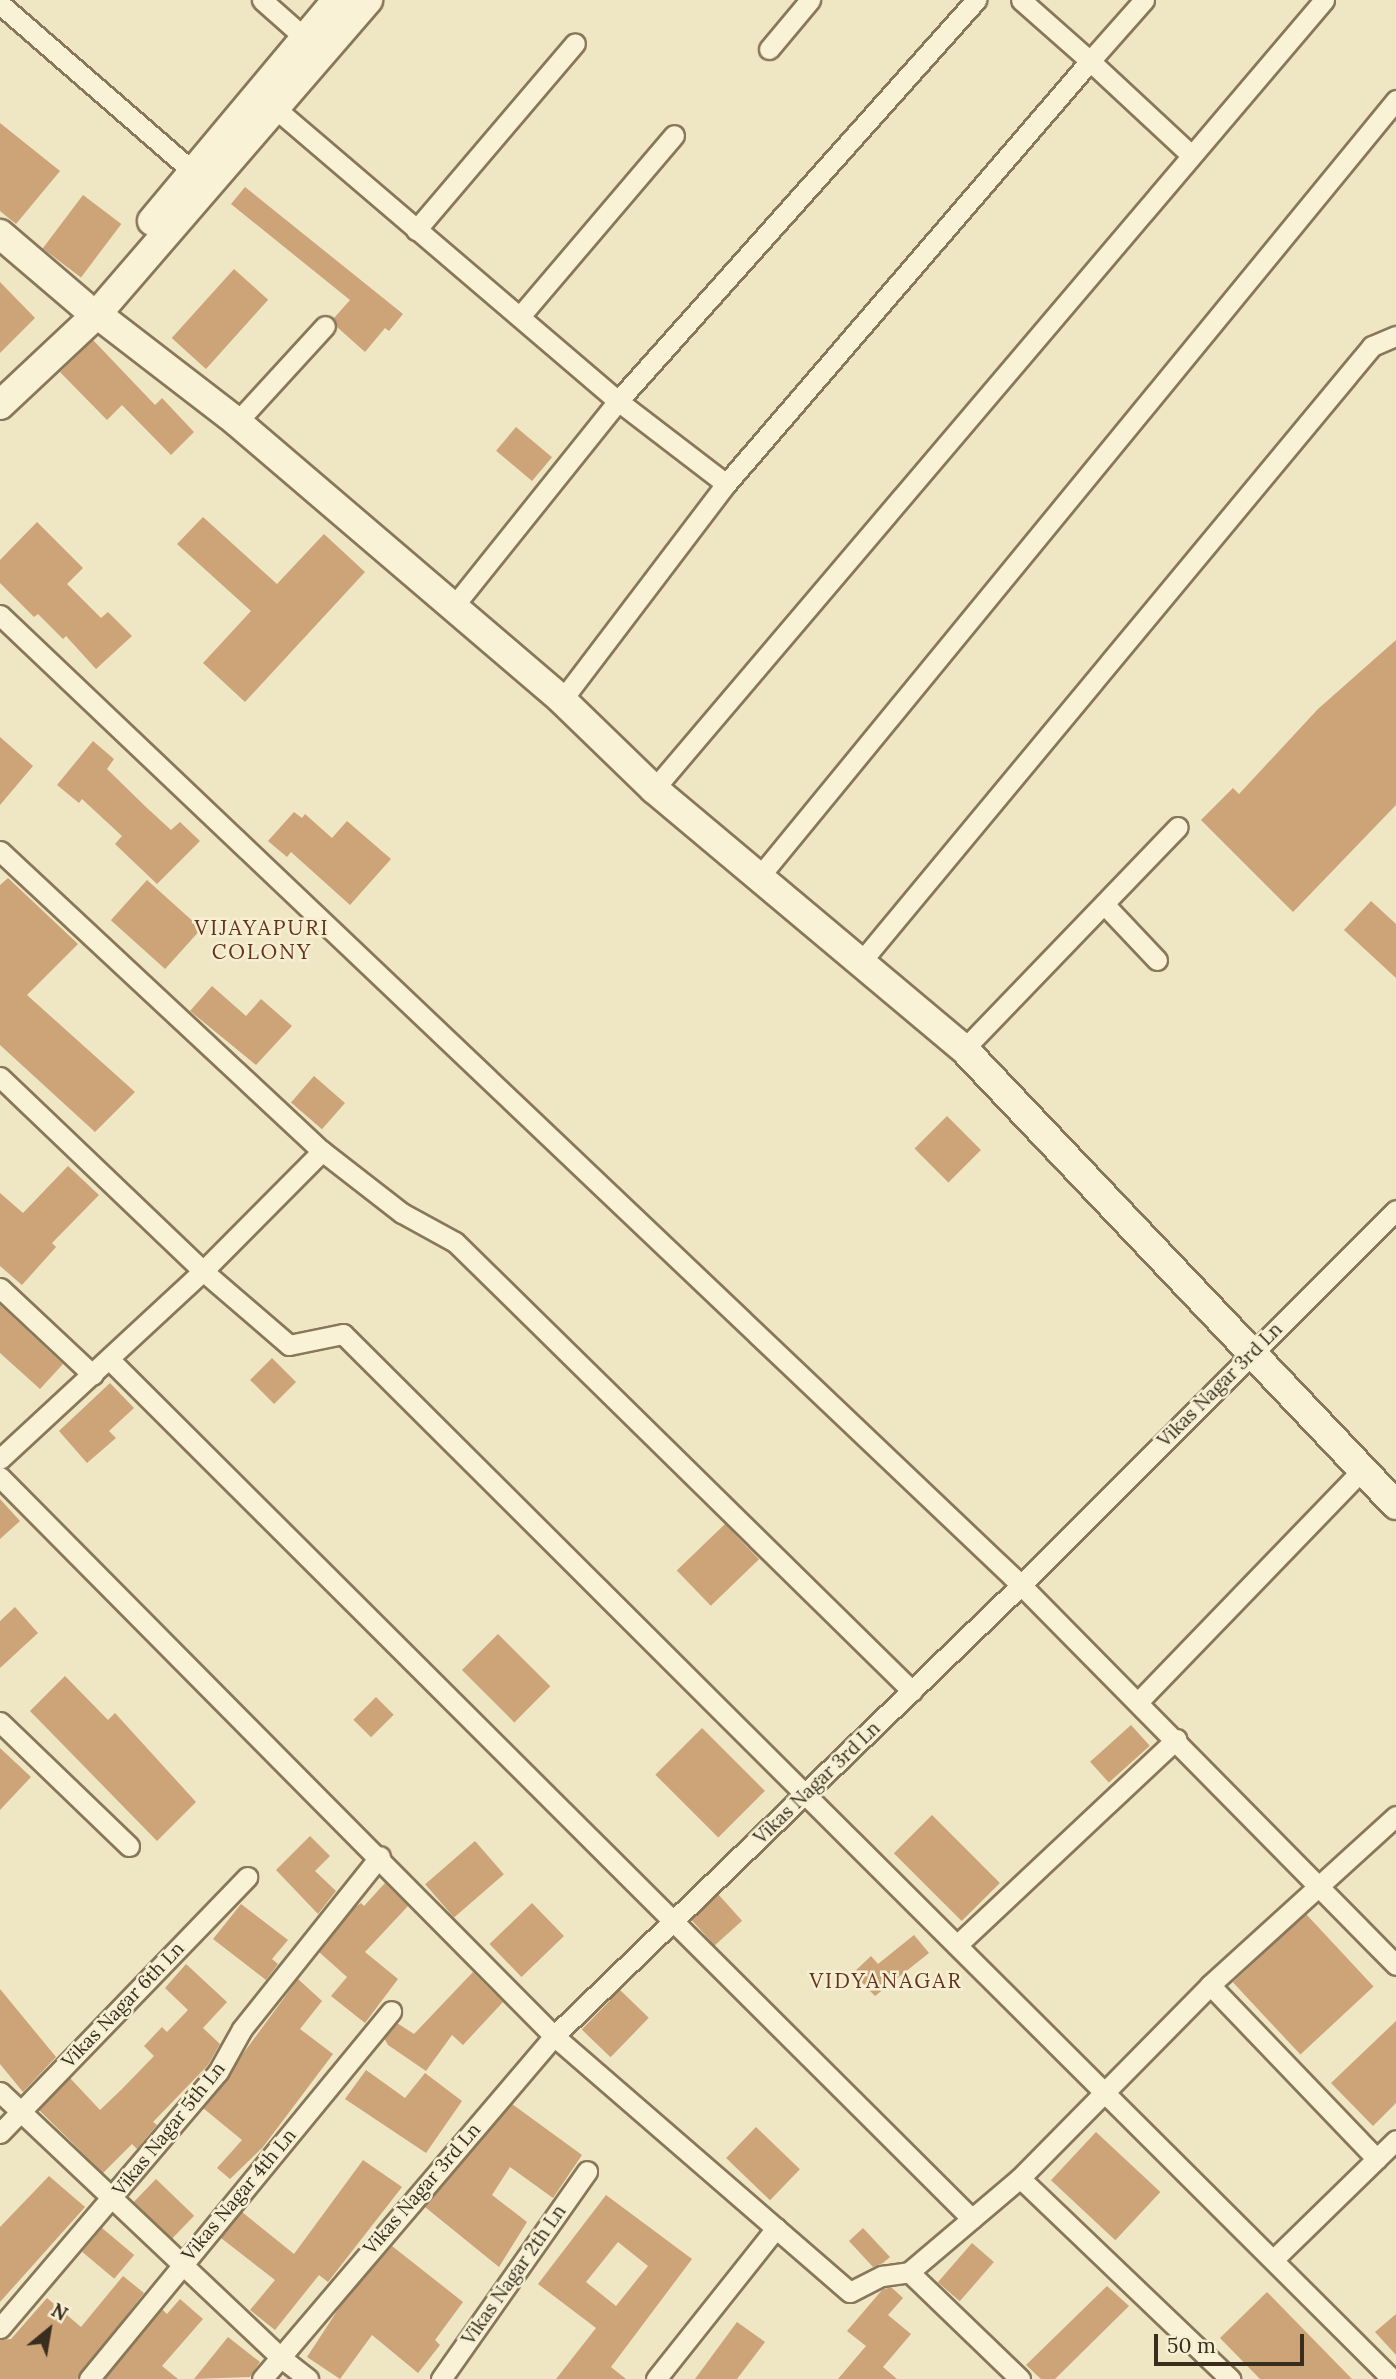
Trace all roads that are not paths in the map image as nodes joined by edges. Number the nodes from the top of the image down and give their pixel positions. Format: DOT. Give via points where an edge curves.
graph roads {
  1 [pos="262,0"];
  2 [pos="337,0"];
  3 [pos="368,0"];
  4 [pos="810,0"];
  5 [pos="976,0"];
  6 [pos="1021,0"];
  7 [pos="1144,0"];
  8 [pos="1324,0"];
  9 [pos="0,4"];
  10 [pos="305,38"];
  11 [pos="575,43"];
  12 [pos="769,49"];
  13 [pos="1090,61"];
  14 [pos="1396,100"];
  15 [pos="276,109"];
  16 [pos="674,135"];
  17 [pos="1191,155"];
  18 [pos="192,171"];
  19 [pos="416,230"];
  20 [pos="0,234"];
  21 [pos="90,309"];
  22 [pos="521,315"];
  23 [pos="325,326"];
  24 [pos="1396,335"];
  25 [pos="0,384"];
  26 [pos="618,401"];
  27 [pos="0,405"];
  28 [pos="237,422"];
  29 [pos="726,484"];
  30 [pos="453,607"];
  31 [pos="0,615"];
  32 [pos="562,700"];
  33 [pos="654,789"];
  34 [pos="1178,827"];
  35 [pos="0,851"];
  36 [pos="759,877"];
  37 [pos="1104,904"];
  38 [pos="1157,960"];
  39 [pos="860,963"];
  40 [pos="964,1049"];
  41 [pos="0,1077"];
  42 [pos="322,1151"];
  43 [pos="1396,1210"];
  44 [pos="203,1271"];
  45 [pos="0,1287"];
  46 [pos="1252,1352"];
  47 [pos="109,1359"];
  48 [pos="93,1375"];
  49 [pos="0,1459"];
  50 [pos="1362,1470"];
  51 [pos="0,1477"];
  52 [pos="1396,1505"];
  53 [pos="1021,1585"];
  54 [pos="912,1691"];
  55 [pos="1139,1700"];
  56 [pos="1,1726"];
  57 [pos="1176,1739"];
  58 [pos="805,1794"];
  59 [pos="1396,1816"];
  60 [pos="129,1846"];
  61 [pos="380,1856"];
  62 [pos="247,1877"];
  63 [pos="1320,1889"];
  64 [pos="675,1920"];
  65 [pos="957,1945"];
  66 [pos="1396,1965"];
  67 [pos="1210,1985"];
  68 [pos="391,2011"];
  69 [pos="554,2036"];
  70 [pos="0,2092"];
  71 [pos="1103,2093"];
  72 [pos="19,2114"];
  73 [pos="0,2133"];
  74 [pos="1396,2140"];
  75 [pos="1377,2159"];
  76 [pos="587,2171"];
  77 [pos="1020,2178"];
  78 [pos="112,2199"];
  79 [pos="972,2218"];
  80 [pos="776,2228"];
  81 [pos="1273,2259"];
  82 [pos="181,2265"];
  83 [pos="909,2272"];
  84 [pos="0,2328"];
  85 [pos="279,2356"];
  86 [pos="89,2379"];
  87 [pos="262,2379"];
  88 [pos="308,2379"];
  89 [pos="441,2379"];
  90 [pos="656,2379"];
  91 [pos="1020,2379"];
  92 [pos="1230,2379"];
  93 [pos="1392,2379"];
  1 -- 10 [label="street"];
  2 -- 10 [label="street"];
  3 -- 15 [label="street"];
  4 -- 12 [label="street"];
  5 -- 26 [label="street"];
  6 -- 13 [label="street"];
  7 -- 13 [label="street"];
  8 -- 17 [label="street"];
  9 -- 18 [label="street"];
  10 -- 18 [label="street"];
  11 -- 19 [label="street"];
  13 -- 17 [label="street"];
  13 -- 29 [label="street"];
  14 -- 36 [label="street"];
  15 -- 19 [label="street"];
  15 -- 21 [label="street"];
  16 -- 22 [label="street"];
  17 -- 33 [label="street"];
  18 -- 21 [label="street"];
  19 -- 22 [label="street"];
  20 -- 21 [label="street"];
  21 -- 25 [label="street"];
  21 -- 27 [label="street"];
  21 -- 28 [label="street"];
  22 -- 26 [label="street"];
  23 -- 28 [label="street"];
  24 -- 39 [label="street" via="1372,346"];
  26 -- 29 [label="street"];
  26 -- 30 [label="street"];
  28 -- 30 [label="street"];
  29 -- 32 [label="street"];
  30 -- 32 [label="street"];
  31 -- 53 [label="street"];
  32 -- 33 [label="street"];
  33 -- 36 [label="street"];
  34 -- 37 [label="street"];
  35 -- 42 [label="street"];
  36 -- 39 [label="street"];
  37 -- 38 [label="street"];
  37 -- 40 [label="street"];
  39 -- 40 [label="street"];
  40 -- 46 [label="street"];
  41 -- 44 [label="street"];
  42 -- 44 [label="street"];
  42 -- 54 [label="street" via="402,1213 455,1242"];
  43 -- 46 [label="street, Vikas Nagar 3rd Ln"];
  44 -- 47 [label="street"];
  44 -- 58 [label="street" via="289,1345 343,1334"];
  45 -- 48 [label="street"];
  46 -- 50 [label="street"];
  46 -- 53 [label="street, Vikas Nagar 3rd Ln"];
  47 -- 48 [label="street"];
  47 -- 64 [label="street"];
  48 -- 49 [label="street"];
  50 -- 52 [label="street"];
  50 -- 55 [label="street"];
  51 -- 61 [label="street"];
  53 -- 54 [label="street, Vikas Nagar 3rd Ln"];
  53 -- 55 [label="street"];
  54 -- 58 [label="street, Vikas Nagar 3rd Ln"];
  55 -- 57 [label="street"];
  56 -- 60 [label="street"];
  57 -- 63 [label="street"];
  57 -- 65 [label="street"];
  58 -- 64 [label="street, Vikas Nagar 3rd Ln"];
  58 -- 65 [label="street"];
  59 -- 63 [label="street"];
  61 -- 69 [label="street"];
  61 -- 78 [label="street, Vikas Nagar 5th Ln" via="242,2029 218,2072"];
  62 -- 72 [label="street, Vikas Nagar 6th Ln"];
  63 -- 66 [label="street"];
  63 -- 67 [label="street"];
  64 -- 69 [label="street, Vikas Nagar 3rd Ln"];
  64 -- 79 [label="street"];
  65 -- 71 [label="street"];
  67 -- 71 [label="street"];
  67 -- 75 [label="street"];
  68 -- 82 [label="street, Vikas Nagar 4th Ln"];
  69 -- 80 [label="street"];
  69 -- 85 [label="street, Vikas Nagar 3rd Ln"];
  70 -- 72 [label="street"];
  71 -- 77 [label="street"];
  71 -- 81 [label="street"];
  72 -- 73 [label="street, Vikas Nagar 6th Ln"];
  72 -- 78 [label="street"];
  74 -- 75 [label="street"];
  75 -- 81 [label="street"];
  76 -- 89 [label="street, Vikas Nagar 2th Ln"];
  77 -- 79 [label="street"];
  77 -- 92 [label="street"];
  78 -- 82 [label="street"];
  78 -- 84 [label="street, Vikas Nagar 5th Ln"];
  79 -- 83 [label="street"];
  80 -- 83 [label="street" via="850,2292 882,2276"];
  80 -- 90 [label="street"];
  81 -- 93 [label="street"];
  82 -- 85 [label="street"];
  82 -- 86 [label="street, Vikas Nagar 4th Ln"];
  83 -- 91 [label="street"];
  85 -- 87 [label="street, Vikas Nagar 3rd Ln"];
  85 -- 88 [label="street"];
}
